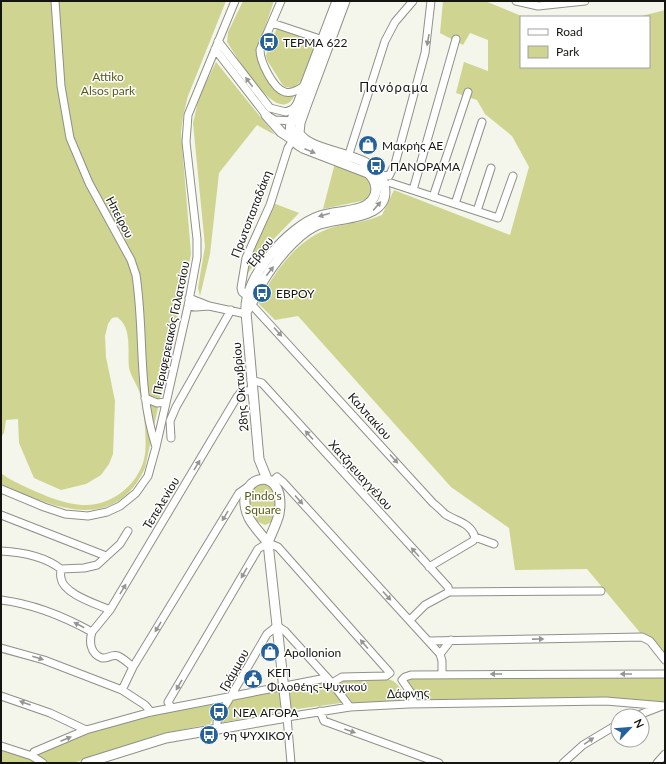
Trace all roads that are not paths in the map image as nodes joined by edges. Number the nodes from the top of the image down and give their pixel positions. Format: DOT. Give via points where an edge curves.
graph roads {
  1 [pos="55,1"];
  2 [pos="235,1"];
  3 [pos="281,1"];
  4 [pos="337,1"];
  5 [pos="345,1"];
  6 [pos="413,1"];
  7 [pos="431,1"];
  8 [pos="516,1"];
  9 [pos="585,1"];
  10 [pos="272,23"];
  11 [pos="456,39"];
  12 [pos="218,41"];
  13 [pos="326,41"];
  14 [pos="215,49"];
  15 [pos="305,85"];
  16 [pos="468,92"];
  17 [pos="299,103"];
  18 [pos="266,115"];
  19 [pos="301,120"];
  20 [pos="291,122"];
  21 [pos="482,122"];
  22 [pos="293,140"];
  23 [pos="348,157"];
  24 [pos="491,168"];
  25 [pos="512,176"];
  26 [pos="387,178"];
  27 [pos="413,190"];
  28 [pos="385,191"];
  29 [pos="433,197"];
  30 [pos="455,204"];
  31 [pos="477,211"];
  32 [pos="247,296"];
  33 [pos="189,298"];
  34 [pos="188,306"];
  35 [pos="209,306"];
  36 [pos="231,310"];
  37 [pos="246,311"];
  38 [pos="251,380"];
  39 [pos="252,390"];
  40 [pos="145,398"];
  41 [pos="166,402"];
  42 [pos="171,438"];
  43 [pos="156,447"];
  44 [pos="258,459"];
  45 [pos="269,481"];
  46 [pos="251,484"];
  47 [pos="1,489"];
  48 [pos="1,515"];
  49 [pos="275,523"];
  50 [pos="256,526"];
  51 [pos="128,531"];
  52 [pos="475,537"];
  53 [pos="268,543"];
  54 [pos="494,544"];
  55 [pos="1,551"];
  56 [pos="106,556"];
  57 [pos="429,567"];
  58 [pos="61,569"];
  59 [pos="601,591"];
  60 [pos="449,592"];
  61 [pos="1,600"];
  62 [pos="110,610"];
  63 [pos="410,620"];
  64 [pos="277,626"];
  65 [pos="92,632"];
  66 [pos="451,640"];
  67 [pos="429,641"];
  68 [pos="1,648"];
  69 [pos="440,654"];
  70 [pos="665,660"];
  71 [pos="133,667"];
  72 [pos="665,674"];
  73 [pos="442,675"];
  74 [pos="329,680"];
  75 [pos="283,686"];
  76 [pos="122,690"];
  77 [pos="1,696"];
  78 [pos="232,697"];
  79 [pos="414,704"];
  80 [pos="641,704"];
  81 [pos="664,705"];
  82 [pos="172,707"];
  83 [pos="350,707"];
  84 [pos="640,708"];
  85 [pos="650,710"];
  86 [pos="320,711"];
  87 [pos="151,712"];
  88 [pos="287,717"];
  89 [pos="217,729"];
  90 [pos="610,729"];
  91 [pos="86,730"];
  92 [pos="1,746"];
  93 [pos="665,754"];
  94 [pos="32,756"];
  95 [pos="43,763"];
  96 [pos="86,763"];
  97 [pos="291,763"];
  98 [pos="439,763"];
  99 [pos="563,763"];
  100 [pos="657,763"];
  1 -- 40 [label="street, Ηπείρου" via="61,86 70,138 81,166 131,260 136,275"];
  2 -- 12 [label="street, Περιφερειακός Γαλατσίου"];
  3 -- 10 [label="street"];
  4 -- 13 [label="main road"];
  5 -- 13 [label="main road"];
  6 -- 23 [label="street" via="385,41"];
  7 -- 26 [label="street, Έβρου, one-way" via="426,54 395,164"];
  8 -- 9 [label="street" via="538,6"];
  10 -- 13 [label="street"];
  10 -- 15 [label="street" via="260,50 263,64 275,84 285,92 299,90"];
  11 -- 27 [label="street"];
  12 -- 14 [label="street, Περιφερειακός Γαλατσίου"];
  17 -- 12 [label="street, one-way" via="286,112 270,108"];
  13 -- 15 [label="main road"];
  13 -- 19 [label="main road"];
  14 -- 18 [label="street"];
  14 -- 33 [label="street, Περιφερειακός Γαλατσίου" via="188,115 186,129 197,239 197,258"];
  15 -- 17 [label="main road"];
  16 -- 29 [label="street"];
  17 -- 20 [label="main road"];
  18 -- 20 [label="street" via="275,120"];
  18 -- 22 [label="main road, Έβρου" via="281,132"];
  19 -- 20 [label="street"];
  19 -- 23 [label="main road" via="299,130 304,139"];
  20 -- 22 [label="main road"];
  21 -- 30 [label="street"];
  22 -- 32 [label="street, Πρωτοπαπαδάκη" via="288,148 270,205 246,258 241,288"];
  22 -- 32 [label="main road, Έβρου, one-way" via="308,150 368,174 375,182 376,193 365,206 321,215 297,228 264,265"];
  23 -- 26 [label="main road" via="368,164"];
  24 -- 31 [label="street"];
  25 -- 31 [label="street" via="498,218"];
  26 -- 27 [label="street"];
  26 -- 28 [label="main road"];
  26 -- 28 [label="street, Έβρου"];
  27 -- 29 [label="street"];
  37 -- 28 [label="main road, Έβρου, one-way" via="268,273 303,234 326,223 372,212 381,202"];
  29 -- 30 [label="street"];
  30 -- 31 [label="street"];
  32 -- 37 [label="main road, Έβρου"];
  33 -- 34 [label="street, Περιφερειακός Γαλατσίου"];
  33 -- 35 [label="street"];
  34 -- 35 [label="street"];
  34 -- 41 [label="street, Περιφερειακός Γαλατσίου"];
  35 -- 36 [label="street"];
  36 -- 37 [label="street"];
  36 -- 42 [label="street" via="176,407 170,421"];
  37 -- 38 [label="main road, 28ης Οκτωβρίου"];
  37 -- 52 [label="street, Καλπακίου, one-way" via="433,503 447,515 473,529"];
  38 -- 39 [label="main road, 28ης Οκτωβρίου"];
  57 -- 38 [label="street, Χατζηευαγγέλου, one-way" via="262,383"];
  39 -- 44 [label="main road, 28ης Οκτωβρίου"];
  62 -- 39 [label="street, Τεπελενίου, one-way" via="237,397 242,392"];
  40 -- 41 [label="street" via="157,403"];
  40 -- 43 [label="street, Ηπείρου"];
  41 -- 43 [label="street, Περιφερειακός Γαλατσίου"];
  43 -- 47 [label="street, Περιφερειακός Γαλατσίου" via="151,468 140,488 120,506 102,513 88,516 65,514"];
  44 -- 45 [label="main road, 28ης Οκτωβρίου"];
  44 -- 46 [label="main road, 28ης Οκτωβρίου"];
  45 -- 46 [label="main road" via="262,479"];
  45 -- 49 [label="main road, 28ης Οκτωβρίου" via="278,491 279,513"];
  45 -- 63 [label="street, one-way" via="277,478 284,483"];
  46 -- 50 [label="main road, 28ης Οκτωβρίου" via="246,503 249,518"];
  46 -- 71 [label="street, one-way" via="239,493"];
  48 -- 56 [label="street"];
  49 -- 50 [label="main road" via="265,527"];
  49 -- 53 [label="main road, 28ης Οκτωβρίου"];
  50 -- 53 [label="main road, 28ης Οκτωβρίου"];
  51 -- 56 [label="street" via="120,544"];
  52 -- 54 [label="street"];
  52 -- 57 [label="street" via="473,541"];
  53 -- 64 [label="main road, 28ης Οκτωβρίου"];
  74 -- 53 [label="street, one-way" via="342,677 386,676 390,673 278,547"];
  53 -- 82 [label="street, one-way" via="254,555 168,702"];
  55 -- 58 [label="street" via="42,557"];
  56 -- 58 [label="street" via="98,565"];
  57 -- 60 [label="street, Χατζηευαγγέλου" via="448,587"];
  58 -- 62 [label="street" via="61,579 70,592"];
  59 -- 60 [label="street"];
  60 -- 63 [label="street" via="425,605"];
  65 -- 61 [label="street, one-way" via="39,608"];
  62 -- 65 [label="street, Τεπελενίου"];
  63 -- 67 [label="street"];
  64 -- 74 [label="street" via="285,631"];
  64 -- 75 [label="main road, 28ης Οκτωβρίου"];
  64 -- 78 [label="street, Γράμμου" via="267,634"];
  65 -- 71 [label="street" via="89,640 96,654 102,658 119,656"];
  66 -- 67 [label="street"];
  66 -- 69 [label="street"];
  66 -- 70 [label="street, one-way" via="642,637 650,641"];
  67 -- 69 [label="street"];
  68 -- 76 [label="street, one-way" via="44,660"];
  69 -- 73 [label="street"];
  71 -- 76 [label="street"];
  72 -- 73 [label="street, one-way"];
  73 -- 79 [label="street" via="411,675 403,679"];
  74 -- 75 [label="street"];
  74 -- 83 [label="street"];
  75 -- 78 [label="street"];
  75 -- 88 [label="main road, 28ης Οκτωβρίου"];
  76 -- 87 [label="street"];
  91 -- 77 [label="street, one-way" via="50,713"];
  78 -- 82 [label="street"];
  78 -- 89 [label="street, Γράμμου" via="217,722"];
  79 -- 80 [label="street, Δάφνης" via="606,701"];
  79 -- 83 [label="street, Δάφνης"];
  80 -- 81 [label="street, Δάφνης"];
  80 -- 84 [label="street"];
  81 -- 85 [label="street"];
  82 -- 87 [label="street"];
  83 -- 86 [label="street, Δάφνης"];
  86 -- 88 [label="street, Δάφνης"];
  86 -- 98 [label="street, one-way" via="324,721"];
  87 -- 91 [label="street"];
  88 -- 89 [label="main road, Δάφνης"];
  88 -- 97 [label="street"];
  89 -- 96 [label="main road, Δάφνης" via="166,738"];
  99 -- 90 [label="street, one-way" via="583,745"];
  94 -- 91 [label="street, one-way" via="34,752"];
  92 -- 94 [label="street"];
  93 -- 100 [label="street"];
  94 -- 95 [label="street"];
}
